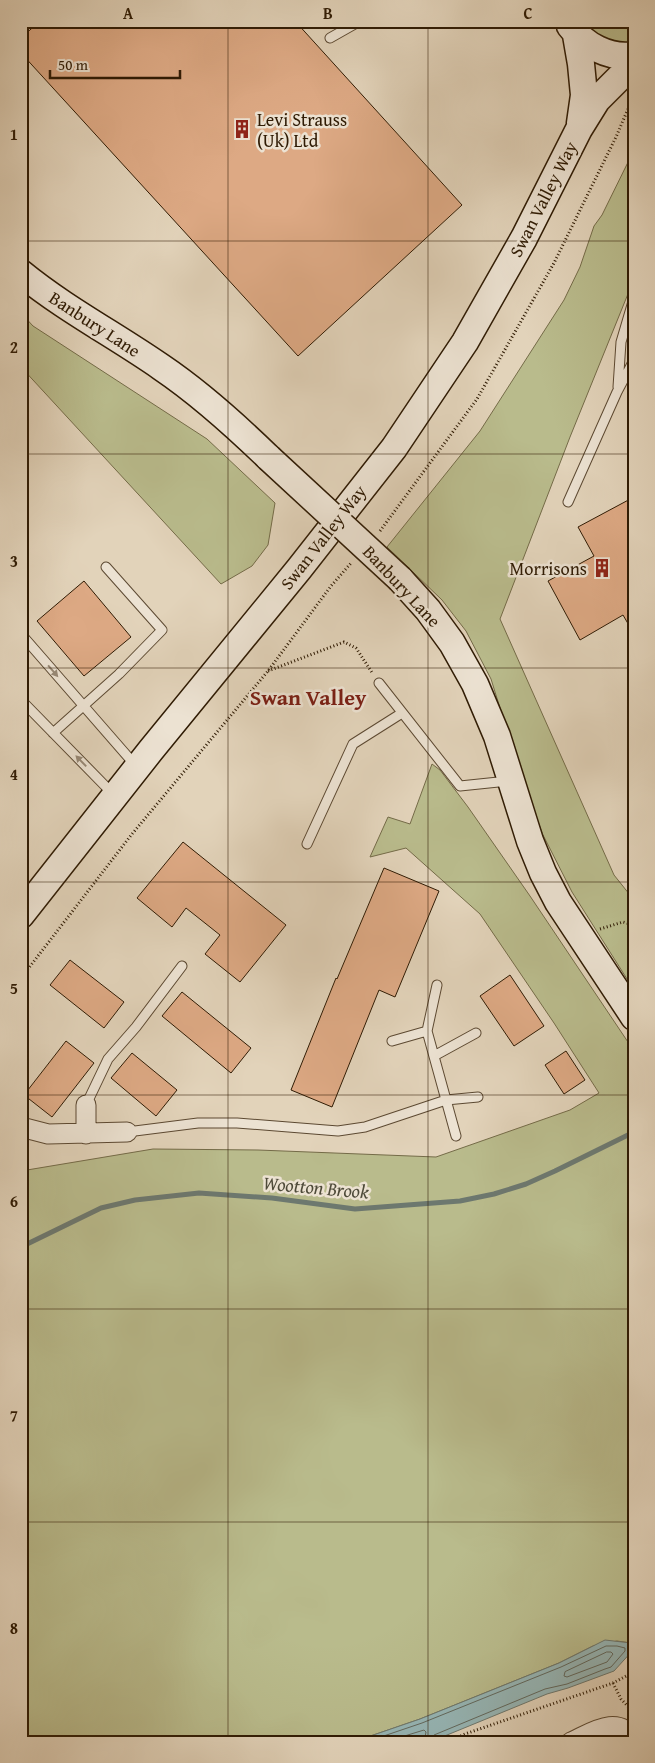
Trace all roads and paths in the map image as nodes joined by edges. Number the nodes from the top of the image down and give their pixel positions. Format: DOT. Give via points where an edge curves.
graph roads {
  1 [pos="360,21"];
  2 [pos="571,28"];
  3 [pos="330,38"];
  4 [pos="634,55"];
  5 [pos="634,64"];
  6 [pos="579,129"];
  7 [pos="21,273"];
  8 [pos="634,298"];
  9 [pos="634,360"];
  10 [pos="617,392"];
  11 [pos="568,502"];
  12 [pos="106,567"];
  13 [pos="21,634"];
  14 [pos="268,671"];
  15 [pos="379,683"];
  16 [pos="21,700"];
  17 [pos="84,705"];
  18 [pos="402,713"];
  19 [pos="53,733"];
  20 [pos="137,767"];
  21 [pos="510,781"];
  22 [pos="114,796"];
  23 [pos="307,844"];
  24 [pos="21,915"];
  25 [pos="634,924"];
  26 [pos="581,937"];
  27 [pos="182,966"];
  28 [pos="437,985"];
  29 [pos="634,1017"];
  30 [pos="427,1032"];
  31 [pos="476,1033"];
  32 [pos="392,1041"];
  33 [pos="434,1056"];
  34 [pos="478,1097"];
  35 [pos="446,1100"];
  36 [pos="86,1105"];
  37 [pos="21,1127"];
  38 [pos="127,1132"];
  39 [pos="86,1134"];
  40 [pos="456,1136"];
  41 [pos="634,1672"];
  42 [pos="613,1683"];
  43 [pos="631,1727"];
  44 [pos="448,1742"];
  45 [pos="571,1742"];
  1 -- 3 [label="lane"];
  2 -- 4 [label="street" via="591,46 609,54"];
  2 -- 6 [label="street, Swan Valley Way" via="581,64 584,95"];
  5 -- 6 [label="street, Swan Valley Way" via="597,100"];
  6 -- 20 [label="street, Swan Valley Way" via="524,238 465,342 394,448"];
  7 -- 21 [label="street, Banbury Lane, bridge" via="59,302 196,392 400,579 448,636 475,684"];
  8 -- 10 [label="lane" via="621,342"];
  9 -- 10 [label="lane"];
  10 -- 11 [label="lane"];
  12 -- 17 [label="lane" via="162,630"];
  13 -- 17 [label="lane, one-way"];
  14 -- 15 [label="path" via="344,642 356,648"];
  15 -- 18 [label="lane"];
  16 -- 19 [label="lane"];
  17 -- 19 [label="lane"];
  17 -- 20 [label="lane"];
  18 -- 21 [label="lane" via="460,786"];
  18 -- 23 [label="lane" via="353,744"];
  22 -- 19 [label="lane, one-way"];
  20 -- 22 [label="street, Swan Valley Way"];
  21 -- 26 [label="street, Banbury Lane" via="543,873"];
  22 -- 24 [label="street, Swan Valley Way"];
  25 -- 26 [label="path" via="623,922"];
  26 -- 29 [label="street, Banbury Lane"];
  27 -- 36 [label="lane" via="108,1059"];
  28 -- 30 [label="lane"];
  30 -- 32 [label="lane"];
  30 -- 33 [label="lane"];
  31 -- 33 [label="lane"];
  33 -- 35 [label="lane"];
  34 -- 35 [label="lane"];
  35 -- 38 [label="lane" via="365,1128 338,1131 198,1123"];
  35 -- 40 [label="lane"];
  36 -- 39 [label="street"];
  37 -- 39 [label="street" via="48,1134"];
  38 -- 39 [label="street"];
  41 -- 42 [label="path"];
  42 -- 43 [label="path"];
  42 -- 44 [label="path"];
  43 -- 45 [label="street" via="600,1729"];
}
